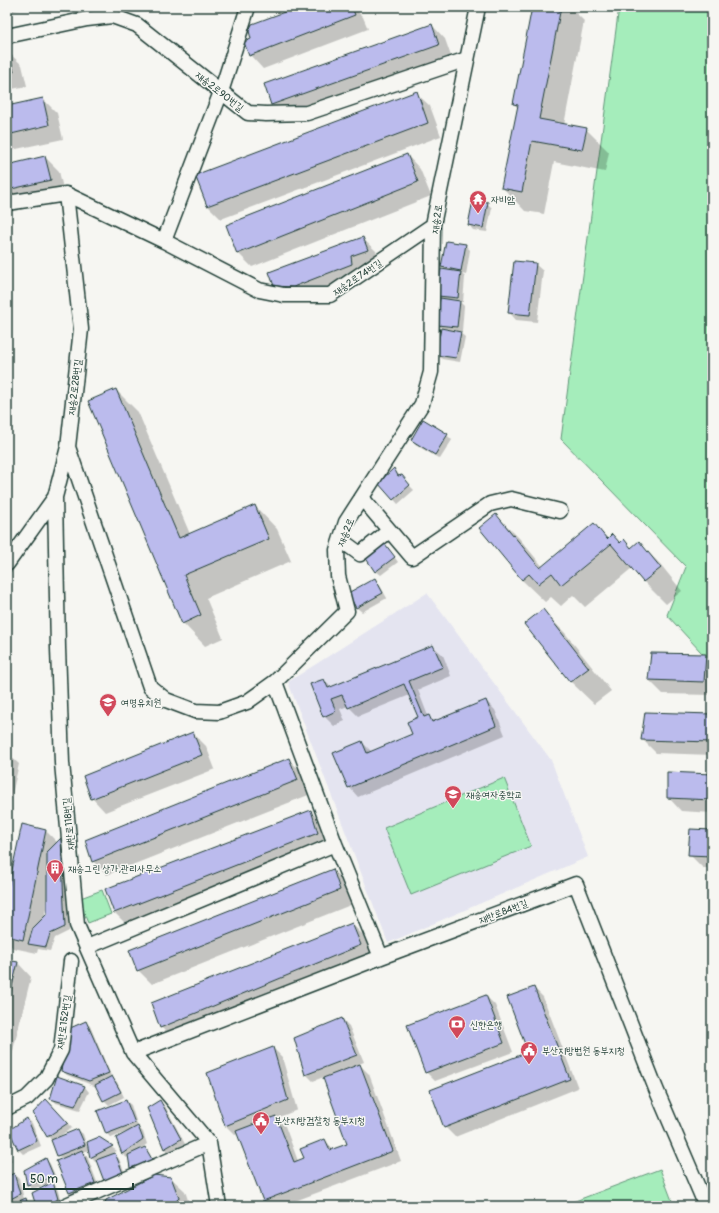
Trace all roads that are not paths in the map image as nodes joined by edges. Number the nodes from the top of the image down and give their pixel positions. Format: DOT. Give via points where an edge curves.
graph roads {
  1 [pos="248,7"];
  2 [pos="478,7"];
  3 [pos="7,36"];
  4 [pos="467,60"];
  5 [pos="221,92"];
  6 [pos="66,194"];
  7 [pos="7,203"];
  8 [pos="433,225"];
  9 [pos="164,241"];
  10 [pos="68,447"];
  11 [pos="55,497"];
  12 [pos="362,498"];
  13 [pos="560,511"];
  14 [pos="389,531"];
  15 [pos="341,540"];
  16 [pos="7,564"];
  17 [pos="275,682"];
  18 [pos="335,844"];
  19 [pos="87,947"];
  20 [pos="381,957"];
  21 [pos="71,960"];
  22 [pos="133,1053"];
  23 [pos="7,1108"];
  24 [pos="209,1142"];
  25 [pos="64,1206"];
  26 [pos="219,1206"];
  27 [pos="706,1206"];
  1 -- 5 [label="street"];
  2 -- 4 [label="street, 재송2로"];
  3 -- 5 [label="street, 재송2로90번길" via="112,16 137,25"];
  4 -- 5 [label="street, 재송2로90번길" via="307,113 248,113"];
  4 -- 8 [label="street, 재송2로"];
  5 -- 9 [label="street"];
  6 -- 7 [label="street"];
  6 -- 9 [label="street, 재송2로74번길"];
  6 -- 10 [label="street, 재송2로28번길" via="81,328"];
  8 -- 9 [label="street, 재송2로74번길" via="330,295 284,295 259,290"];
  8 -- 12 [label="street, 재송2로" via="431,372 422,404"];
  10 -- 11 [label="street, 재송2로28번길"];
  10 -- 17 [label="street, 재송2로" via="150,687 166,700 195,711 219,712 247,702"];
  11 -- 16 [label="street, 재송2로28번길"];
  11 -- 19 [label="street, 재반로118번길" via="62,763 77,925"];
  12 -- 14 [label="street"];
  12 -- 15 [label="street, 재송2로" via="346,522"];
  13 -- 14 [label="street" via="511,499 490,504 412,557"];
  14 -- 15 [label="street" via="360,554"];
  15 -- 17 [label="street, 재송2로" via="337,550 338,576 346,611"];
  17 -- 18 [label="street"];
  18 -- 19 [label="street"];
  18 -- 20 [label="street"];
  19 -- 22 [label="street, 재반로118번길"];
  20 -- 22 [label="street"];
  20 -- 27 [label="street, 재반로84번길" via="576,884 656,1088"];
  21 -- 23 [label="street, 재반로152번길" via="61,1050 46,1079 27,1098"];
  22 -- 24 [label="street, 재반로118번길"];
  24 -- 25 [label="street"];
  24 -- 26 [label="street"];
}
